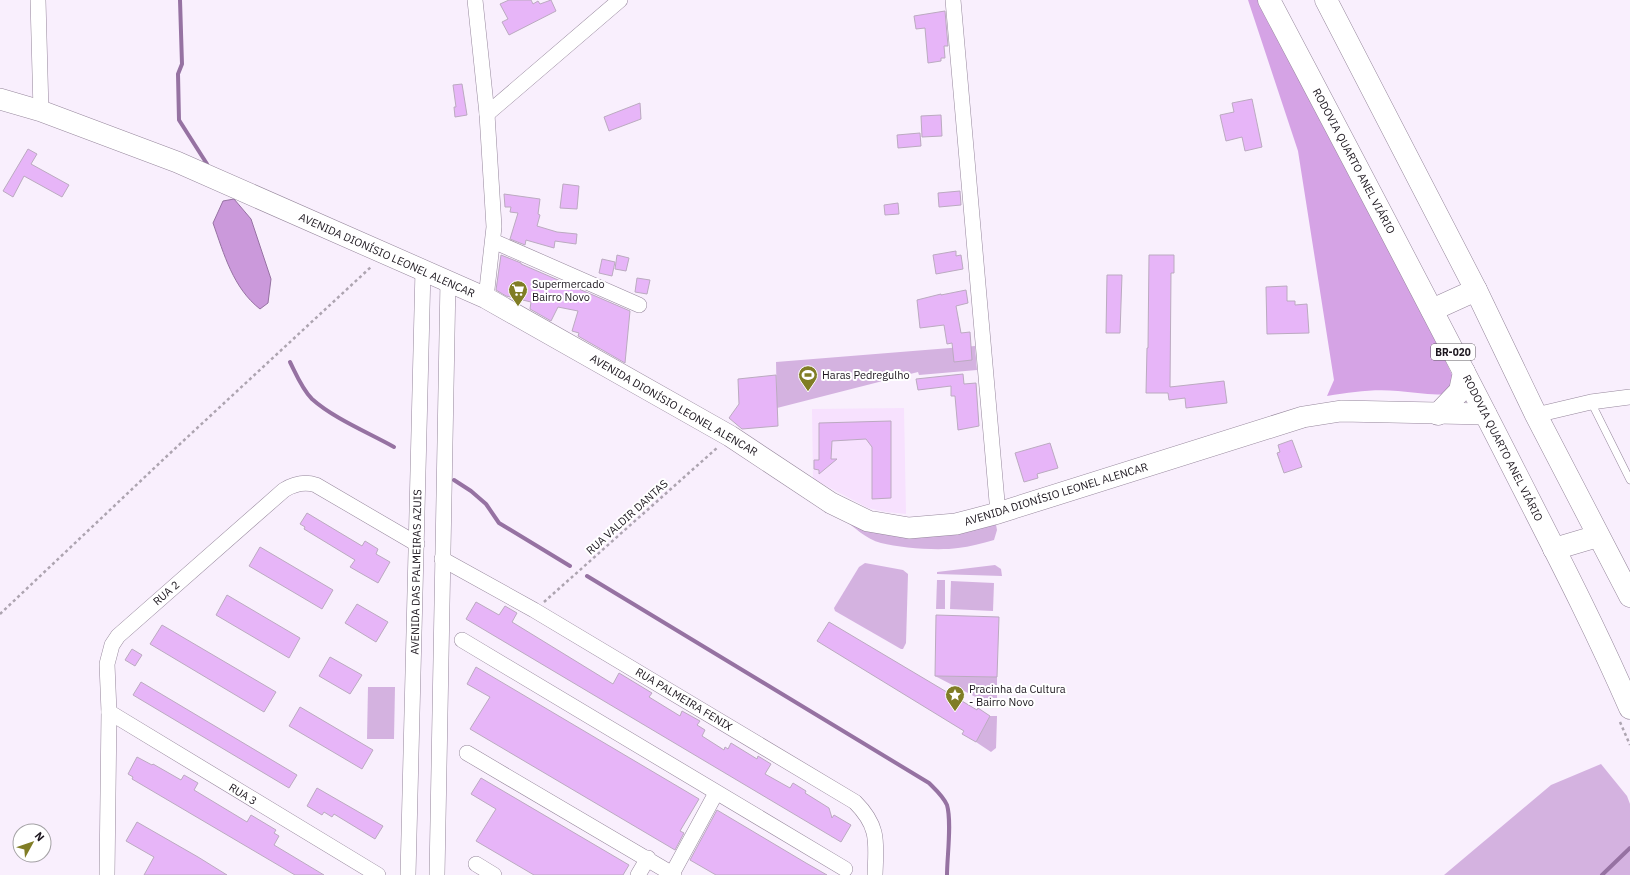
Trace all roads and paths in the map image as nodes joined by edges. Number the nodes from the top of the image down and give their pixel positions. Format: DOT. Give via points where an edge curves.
graph roads {
  1 [pos="38,0"];
  2 [pos="476,0"];
  3 [pos="620,0"];
  4 [pos="952,0"];
  5 [pos="1269,0"];
  6 [pos="1326,0"];
  7 [pos="0,99"];
  8 [pos="41,111"];
  9 [pos="487,114"];
  10 [pos="493,242"];
  11 [pos="385,254"];
  12 [pos="423,269"];
  13 [pos="448,280"];
  14 [pos="1476,290"];
  15 [pos="486,298"];
  16 [pos="640,305"];
  17 [pos="1432,310"];
  18 [pos="1464,372"];
  19 [pos="1630,397"];
  20 [pos="1591,402"];
  21 [pos="1438,414"];
  22 [pos="1486,414"];
  23 [pos="1536,415"];
  24 [pos="730,436"];
  25 [pos="1630,480"];
  26 [pos="998,513"];
  27 [pos="1598,536"];
  28 [pos="417,544"];
  29 [pos="1554,549"];
  30 [pos="442,559"];
  31 [pos="1630,596"];
  32 [pos="534,610"];
  33 [pos="0,614"];
  34 [pos="462,640"];
  35 [pos="1630,708"];
  36 [pos="109,712"];
  37 [pos="467,753"];
  38 [pos="716,793"];
  39 [pos="648,858"];
  40 [pos="476,864"];
  41 [pos="845,869"];
  42 [pos="673,874"];
  43 [pos="107,875"];
  44 [pos="378,875"];
  45 [pos="408,875"];
  46 [pos="437,875"];
  47 [pos="494,875"];
  48 [pos="638,875"];
  49 [pos="875,875"];
  1 -- 8 [label="street"];
  2 -- 9 [label="street"];
  3 -- 9 [label="street"];
  4 -- 26 [label="street"];
  5 -- 17 [label="highway, RODOVIA QUARTO ANEL VIÁRIO / BR-020"];
  6 -- 14 [label="highway"];
  7 -- 8 [label="street, AVENIDA DIONÍSIO LEONEL ALENCAR"];
  8 -- 11 [label="street, AVENIDA DIONÍSIO LEONEL ALENCAR" via="177,162"];
  9 -- 10 [label="street"];
  10 -- 15 [label="street"];
  10 -- 16 [label="street"];
  11 -- 12 [label="street, AVENIDA DIONÍSIO LEONEL ALENCAR"];
  11 -- 33 [label="path"];
  12 -- 13 [label="street, AVENIDA DIONÍSIO LEONEL ALENCAR"];
  12 -- 28 [label="street, AVENIDA DAS PALMEIRAS AZUIS"];
  13 -- 15 [label="street, AVENIDA DIONÍSIO LEONEL ALENCAR"];
  13 -- 30 [label="street"];
  14 -- 17 [label="highway"];
  14 -- 23 [label="highway"];
  15 -- 24 [label="street, AVENIDA DIONÍSIO LEONEL ALENCAR"];
  17 -- 18 [label="highway, RODOVIA QUARTO ANEL VIÁRIO / BR-020"];
  18 -- 21 [label="highway" via="1460,391"];
  18 -- 22 [label="highway, RODOVIA QUARTO ANEL VIÁRIO / BR-020"];
  19 -- 20 [label="street"];
  20 -- 23 [label="street"];
  20 -- 25 [label="lane"];
  21 -- 22 [label="street, AVENIDA DIONÍSIO LEONEL ALENCAR"];
  21 -- 26 [label="street, AVENIDA DIONÍSIO LEONEL ALENCAR" via="1376,410 1341,411 1303,417"];
  22 -- 29 [label="highway, RODOVIA QUARTO ANEL VIÁRIO / BR-020"];
  23 -- 27 [label="highway"];
  24 -- 26 [label="street, AVENIDA DIONÍSIO LEONEL ALENCAR" via="831,503 868,521 909,528 956,524"];
  24 -- 32 [label="path, RUA VALDIR DANTAS"];
  27 -- 29 [label="highway"];
  27 -- 31 [label="highway"];
  28 -- 36 [label="street, RUA 2" via="316,485 305,483 284,490 118,636 112,645 107,664"];
  28 -- 45 [label="street, AVENIDA DAS PALMEIRAS AZUIS"];
  29 -- 35 [label="highway, RODOVIA QUARTO ANEL VIÁRIO / BR-020"];
  30 -- 32 [label="street, RUA PALMEIRA FENIX"];
  30 -- 46 [label="street"];
  32 -- 49 [label="street, RUA PALMEIRA FENIX" via="855,802 869,818 873,827 876,839"];
  34 -- 38 [label="street"];
  36 -- 43 [label="street, RUA 2"];
  36 -- 44 [label="street, RUA 3"];
  37 -- 39 [label="street"];
  38 -- 41 [label="street"];
  38 -- 42 [label="street"];
  39 -- 42 [label="street"];
  39 -- 48 [label="street"];
  40 -- 47 [label="street"];
}
